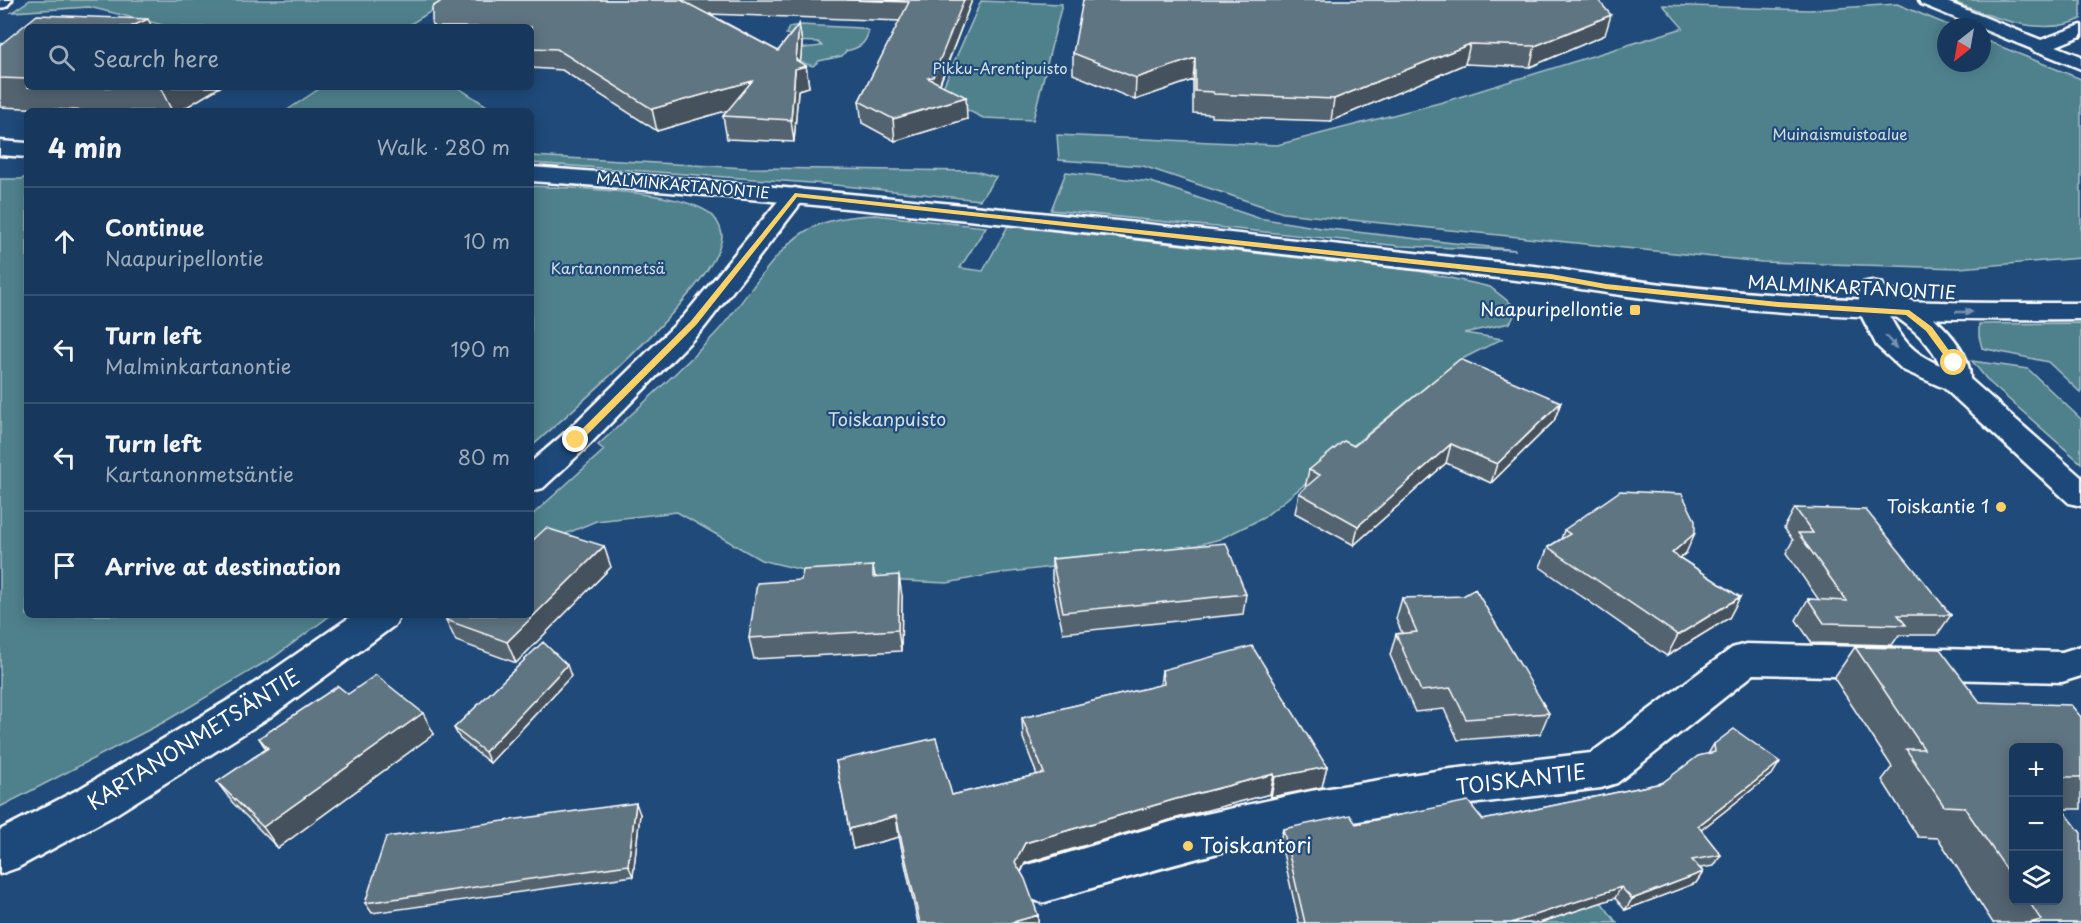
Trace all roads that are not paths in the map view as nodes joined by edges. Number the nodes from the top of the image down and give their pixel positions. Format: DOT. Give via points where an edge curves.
graph roads {
  1 [pos="4,0"];
  2 [pos="1927,0"];
  3 [pos="0,3"];
  4 [pos="2081,30"];
  5 [pos="2039,47"];
  6 [pos="2081,63"];
  7 [pos="0,148"];
  8 [pos="24,150"];
  9 [pos="534,174"];
  10 [pos="795,195"];
  11 [pos="2081,298"];
  12 [pos="1872,300"];
  13 [pos="2081,311"];
  14 [pos="1909,312"];
  15 [pos="1955,382"];
  16 [pos="534,477"];
  17 [pos="2081,495"];
  18 [pos="377,618"];
  19 [pos="2081,661"];
  20 [pos="0,853"];
  21 [pos="1042,881"];
  1 -- 3 [label="street"];
  2 -- 5 [label="street"];
  4 -- 5 [label="street"];
  5 -- 6 [label="street"];
  7 -- 8 [label="street"];
  9 -- 10 [label="street, MALMINKARTANONTIE"];
  10 -- 12 [label="street, MALMINKARTANONTIE" via="1778,304"];
  10 -- 16 [label="street" via="694,322"];
  11 -- 12 [label="street, MALMINKARTANONTIE"];
  12 -- 14 [label="street"];
  12 -- 15 [label="street, one-way" via="1887,340 1913,364"];
  14 -- 13 [label="street, MALMINKARTANONTIE, one-way"];
  14 -- 15 [label="street" via="1944,347 1954,363"];
  15 -- 17 [label="street"];
  18 -- 20 [label="street, KARTANONMETSÄNTIE" via="255,705 97,802"];
  19 -- 21 [label="street, TOISKANTIE" via="2062,667 1746,659 1600,770 1442,789 1311,811 1174,843"];
}
